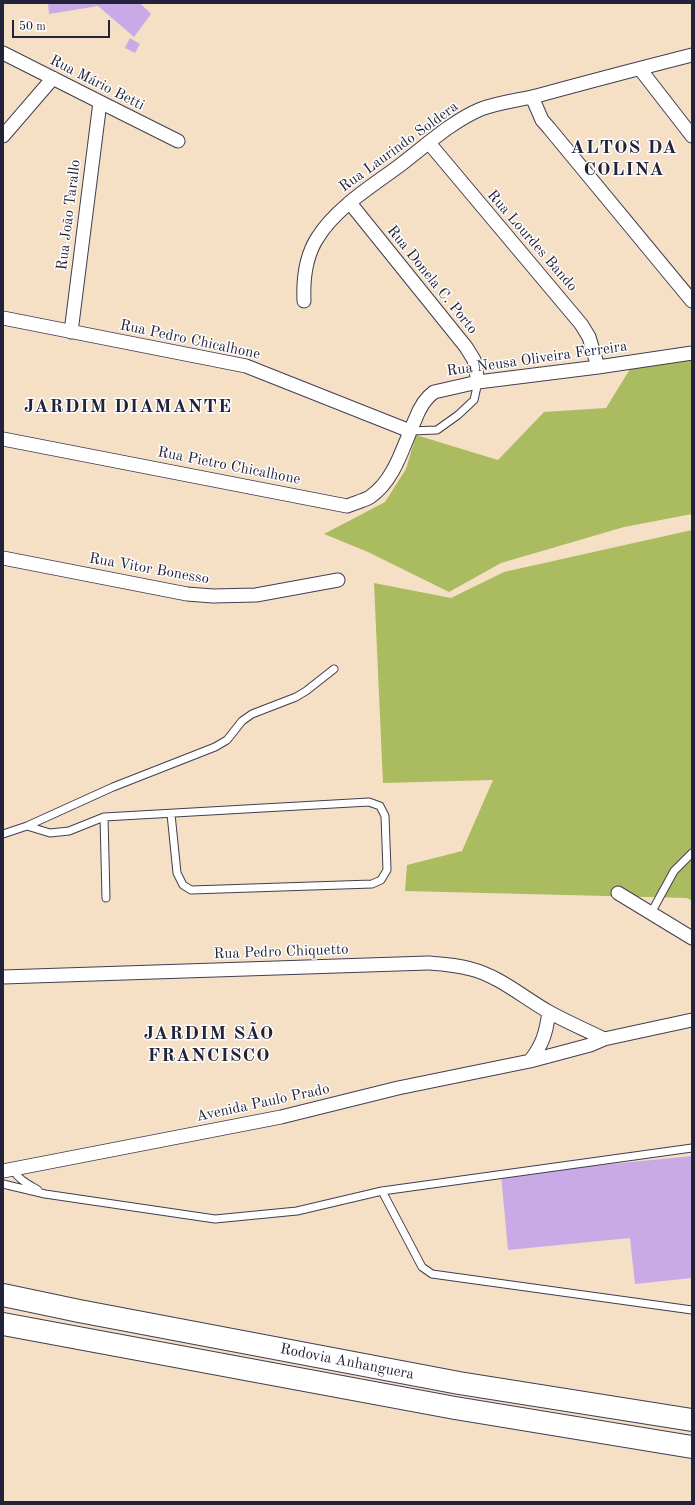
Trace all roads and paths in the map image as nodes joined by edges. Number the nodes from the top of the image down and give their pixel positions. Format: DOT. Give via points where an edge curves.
graph roads {
  1 [pos="3,52"];
  2 [pos="692,55"];
  3 [pos="640,69"];
  4 [pos="53,78"];
  5 [pos="532,97"];
  6 [pos="100,102"];
  7 [pos="3,136"];
  8 [pos="692,136"];
  9 [pos="178,141"];
  10 [pos="429,143"];
  11 [pos="350,203"];
  12 [pos="692,300"];
  13 [pos="304,301"];
  14 [pos="3,318"];
  15 [pos="71,332"];
  16 [pos="692,353"];
  17 [pos="598,367"];
  18 [pos="478,382"];
  19 [pos="410,431"];
  20 [pos="3,439"];
  21 [pos="3,558"];
  22 [pos="338,580"];
  23 [pos="334,669"];
  24 [pos="171,814"];
  25 [pos="104,817"];
  26 [pos="27,826"];
  27 [pos="3,834"];
  28 [pos="692,853"];
  29 [pos="618,893"];
  30 [pos="106,898"];
  31 [pos="651,913"];
  32 [pos="692,938"];
  33 [pos="3,977"];
  34 [pos="548,1012"];
  35 [pos="692,1020"];
  36 [pos="579,1026"];
  37 [pos="604,1039"];
  38 [pos="569,1050"];
  39 [pos="530,1061"];
  40 [pos="692,1148"];
  41 [pos="8,1170"];
  42 [pos="3,1184"];
  43 [pos="382,1191"];
  44 [pos="45,1194"];
  45 [pos="3,1295"];
  46 [pos="692,1310"];
  47 [pos="3,1324"];
  48 [pos="692,1420"];
  49 [pos="692,1447"];
  1 -- 4 [label="street, Rua Mário Betti"];
  2 -- 3 [label="street, Rua Laurindo Soldera"];
  3 -- 5 [label="street, Rua Laurindo Soldera"];
  3 -- 8 [label="street"];
  4 -- 6 [label="street, Rua Mário Betti"];
  4 -- 7 [label="street"];
  5 -- 10 [label="street, Rua Laurindo Soldera" via="494,105 473,113"];
  5 -- 12 [label="street" via="542,120"];
  6 -- 9 [label="street, Rua Mário Betti"];
  6 -- 15 [label="street, Rua João Tarallo"];
  10 -- 11 [label="street, Rua Laurindo Soldera"];
  10 -- 17 [label="street, Rua Lourdes Bando" via="581,324 589,337"];
  11 -- 13 [label="street, Rua Laurindo Soldera" via="317,237 305,271"];
  11 -- 18 [label="street, Rua Donela C. Porto" via="466,347 474,360"];
  14 -- 15 [label="street, Rua Pedro Chicalhone"];
  15 -- 19 [label="street, Rua Pedro Chicalhone" via="246,366"];
  16 -- 17 [label="street, Rua Neusa Oliveira Ferreira"];
  17 -- 18 [label="street, Rua Neusa Oliveira Ferreira"];
  18 -- 19 [label="street, Rua Neusa Oliveira Ferreira" via="440,390 428,396 420,407"];
  18 -- 19 [label="lane" via="474,400 458,415 437,430"];
  19 -- 20 [label="street, Rua Pietro Chicalhone" via="391,476 369,497 347,506"];
  21 -- 22 [label="street, Rua Vitor Bonesso" via="187,594 213,596 256,595"];
  23 -- 26 [label="lane" via="296,697 252,714 242,721 227,740 112,787"];
  24 -- 24 [label="lane" via="369,802 380,806 385,816 387,870 381,880 372,884 191,890 183,885 177,872"];
  24 -- 25 [label="lane"];
  25 -- 26 [label="lane" via="69,832 50,833"];
  25 -- 30 [label="lane"];
  26 -- 27 [label="lane"];
  28 -- 31 [label="lane" via="674,872"];
  29 -- 31 [label="street"];
  31 -- 32 [label="street"];
  33 -- 34 [label="street, Rua Pedro Chiquetto" via="428,963 472,969 513,989"];
  34 -- 36 [label="street, Rua Pedro Chiquetto"];
  34 -- 39 [label="street" via="545,1036"];
  35 -- 37 [label="street, Avenida Paulo Prado"];
  36 -- 37 [label="street, Rua Pedro Chiquetto"];
  36 -- 38 [label="street" via="578,1041"];
  37 -- 38 [label="street, Avenida Paulo Prado"];
  38 -- 39 [label="street, Avenida Paulo Prado"];
  39 -- 41 [label="street, Avenida Paulo Prado" via="398,1088 281,1117"];
  40 -- 43 [label="lane"];
  41 -- 44 [label="lane"];
  42 -- 44 [label="lane"];
  43 -- 44 [label="lane" via="297,1211 215,1219"];
  43 -- 46 [label="lane" via="422,1266 432,1274"];
  45 -- 48 [label="highway, Rodovia Anhanguera" via="444,1380"];
  47 -- 49 [label="highway, Rodovia Anhanguera" via="455,1408"];
}
